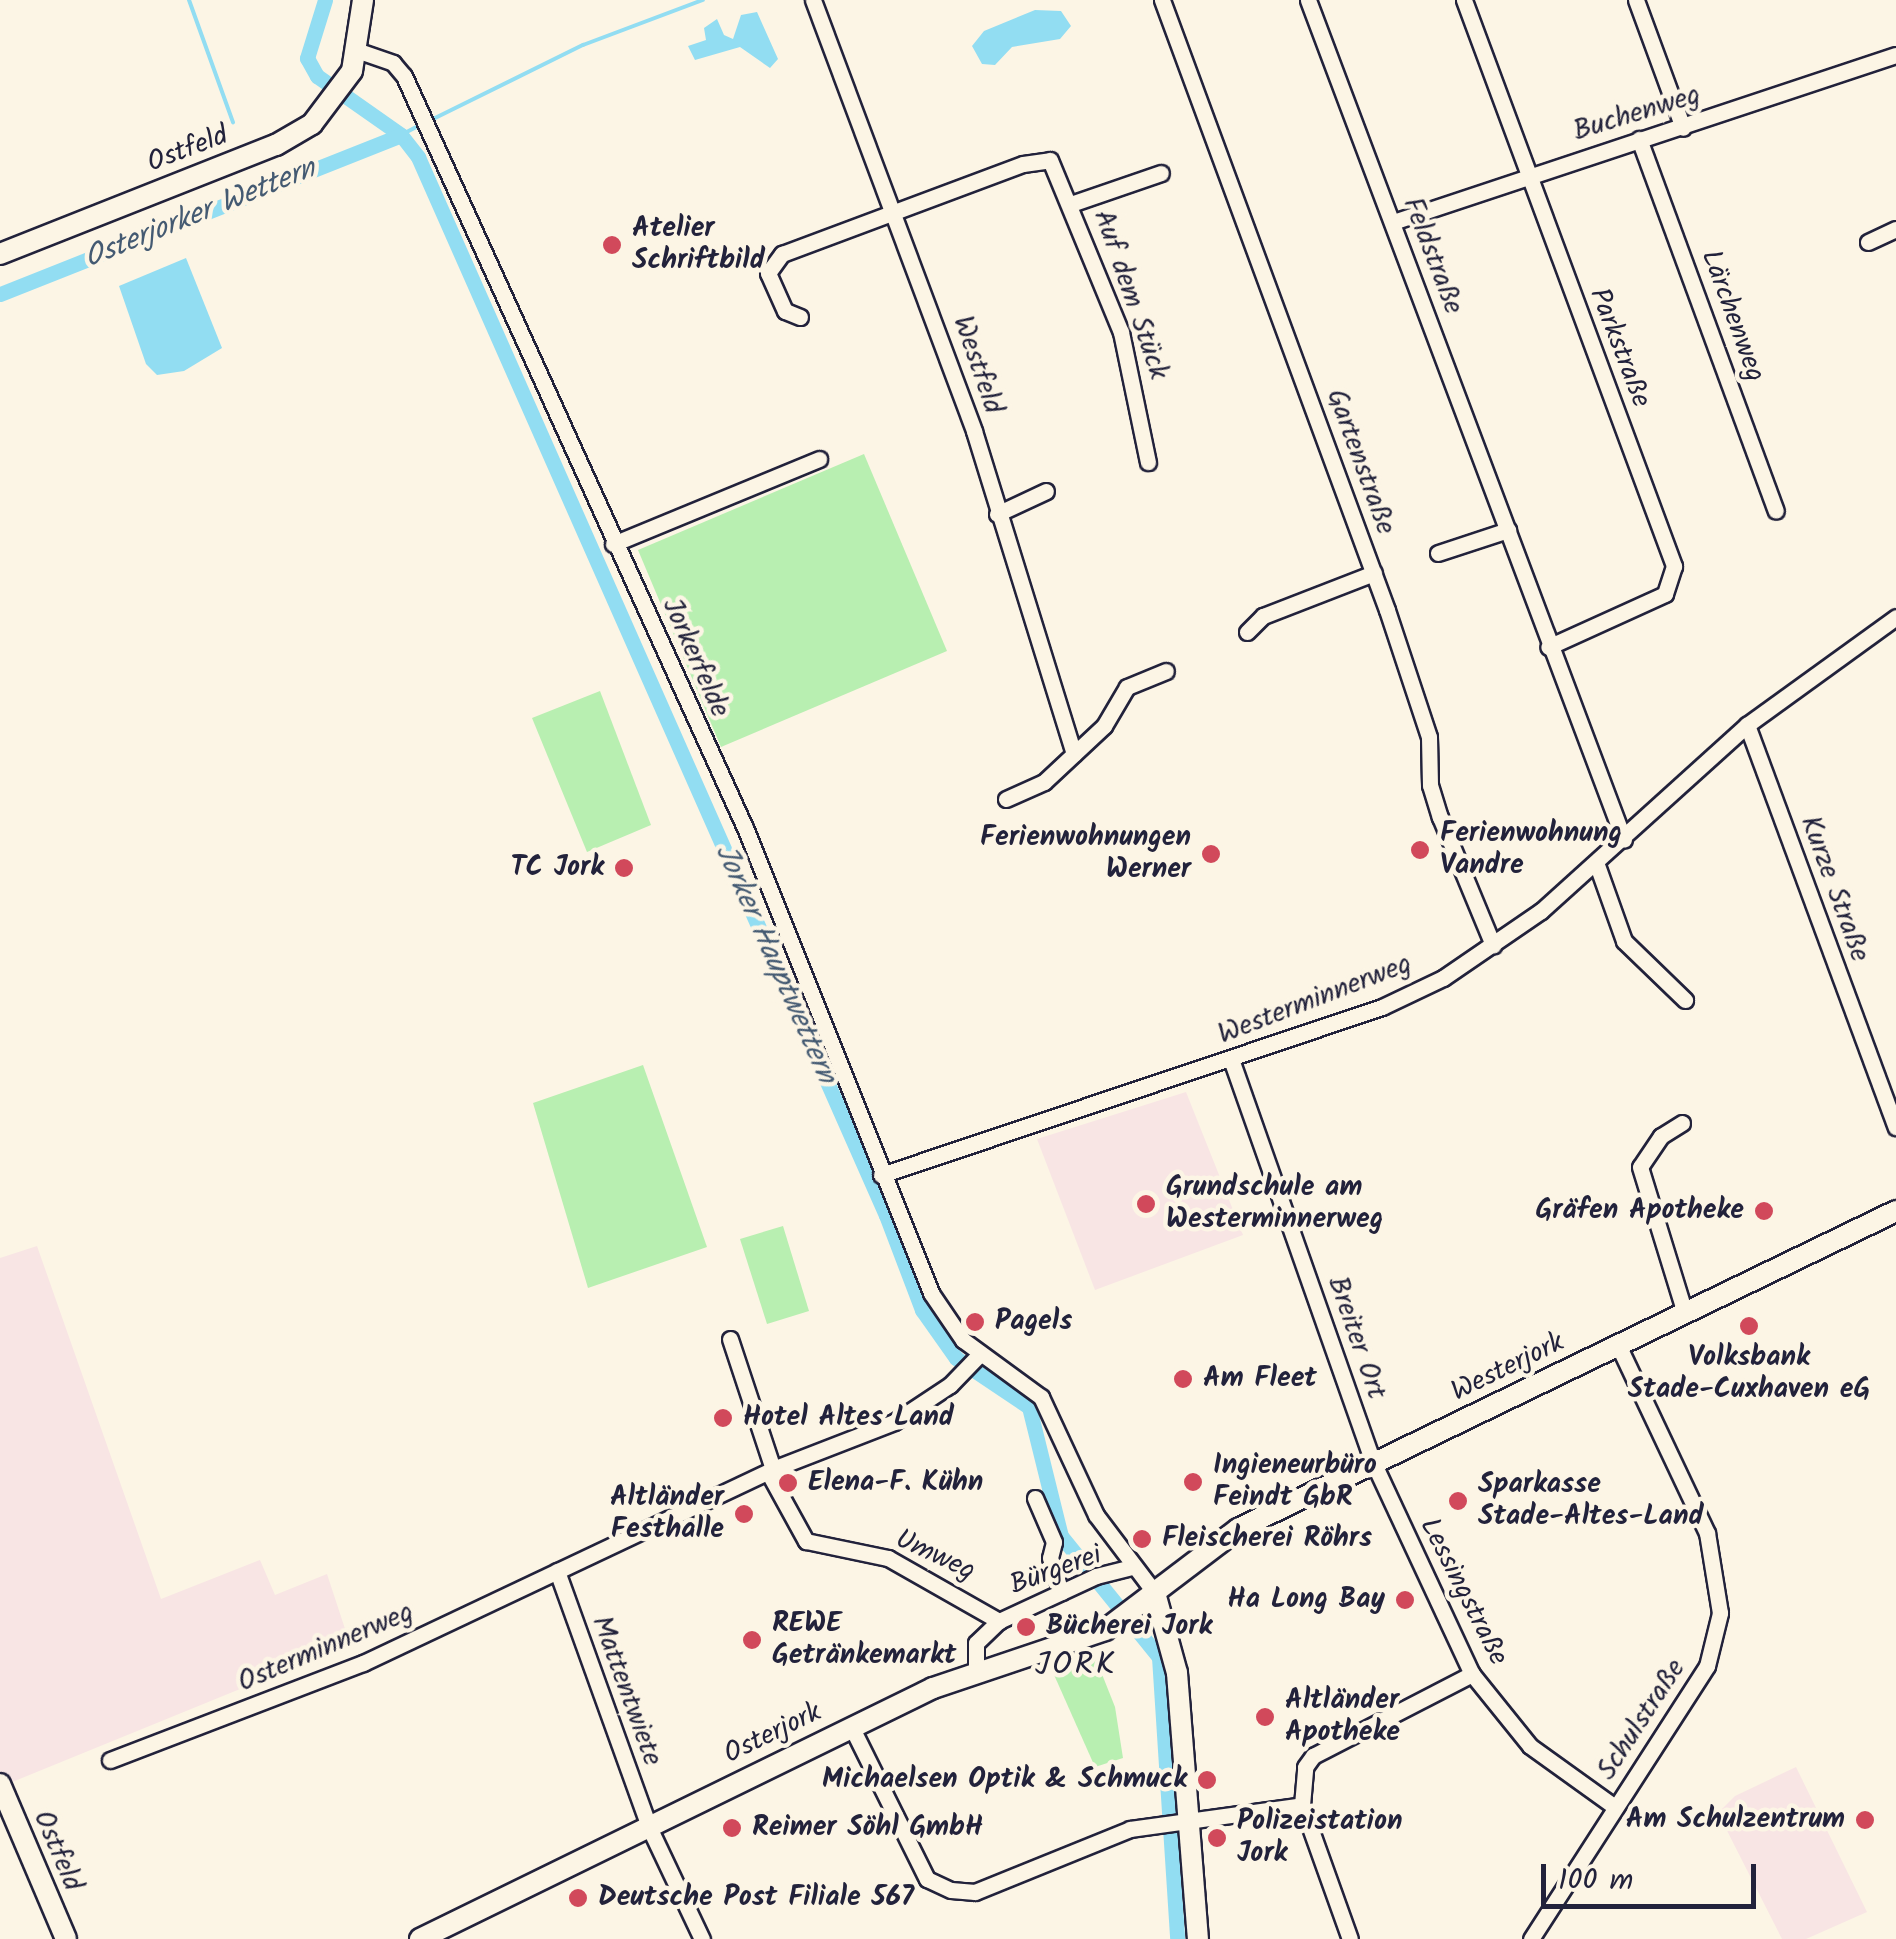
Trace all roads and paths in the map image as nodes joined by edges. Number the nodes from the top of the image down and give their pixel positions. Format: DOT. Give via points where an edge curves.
graph roads {
  1 [pos="363,0"];
  2 [pos="813,0"];
  3 [pos="1162,0"];
  4 [pos="1308,0"];
  5 [pos="1464,0"];
  6 [pos="1636,0"];
  7 [pos="359,51"];
  8 [pos="1896,55"];
  9 [pos="1682,128"];
  10 [pos="1639,139"];
  11 [pos="1161,173"];
  12 [pos="1526,174"];
  13 [pos="1071,204"];
  14 [pos="897,213"];
  15 [pos="1393,222"];
  16 [pos="1896,229"];
  17 [pos="1868,242"];
  18 [pos="0,254"];
  19 [pos="800,316"];
  20 [pos="819,459"];
  21 [pos="1148,462"];
  22 [pos="1046,491"];
  23 [pos="1776,511"];
  24 [pos="997,514"];
  25 [pos="1508,530"];
  26 [pos="613,544"];
  27 [pos="1438,553"];
  28 [pos="1374,573"];
  29 [pos="1896,617"];
  30 [pos="1247,632"];
  31 [pos="1548,646"];
  32 [pos="1166,671"];
  33 [pos="1746,725"];
  34 [pos="1074,754"];
  35 [pos="1006,799"];
  36 [pos="1624,840"];
  37 [pos="1597,866"];
  38 [pos="1494,945"];
  39 [pos="1684,1000"];
  40 [pos="1231,1059"];
  41 [pos="1682,1122"];
  42 [pos="1896,1127"];
  43 [pos="882,1175"];
  44 [pos="1896,1211"];
  45 [pos="1685,1313"];
  46 [pos="730,1340"];
  47 [pos="1618,1345"];
  48 [pos="978,1358"];
  49 [pos="1374,1464"];
  50 [pos="771,1470"];
  51 [pos="1035,1498"];
  52 [pos="1133,1567"];
  53 [pos="557,1570"];
  54 [pos="1060,1592"];
  55 [pos="1155,1593"];
  56 [pos="999,1621"];
  57 [pos="976,1672"];
  58 [pos="1472,1674"];
  59 [pos="850,1726"];
  60 [pos="110,1760"];
  61 [pos="2,1793"];
  62 [pos="1302,1805"];
  63 [pos="1616,1808"];
  64 [pos="1172,1825"];
  65 [pos="649,1827"];
  66 [pos="66,1939"];
  67 [pos="420,1939"];
  68 [pos="702,1939"];
  69 [pos="1198,1939"];
  70 [pos="1350,1939"];
  71 [pos="1531,1939"];
  1 -- 7 [label="main road"];
  2 -- 14 [label="street, Westfeld"];
  3 -- 28 [label="street, Gartenstraße"];
  4 -- 15 [label="street, Feldstraße"];
  5 -- 12 [label="street, Parkstraße"];
  6 -- 9 [label="street"];
  7 -- 18 [label="main road, Ostfeld" via="331,106 276,145"];
  7 -- 26 [label="street, Jorkerfelde" via="393,63 404,76"];
  8 -- 9 [label="street, Buchenweg"];
  9 -- 10 [label="street, Buchenweg"];
  10 -- 12 [label="street, Buchenweg"];
  10 -- 23 [label="street, Lärchenweg"];
  11 -- 13 [label="street, Auf dem Stück"];
  12 -- 15 [label="street, Buchenweg"];
  12 -- 31 [label="street, Parkstraße" via="1674,566 1665,594"];
  13 -- 14 [label="street, Auf dem Stück" via="1050,160 1022,164"];
  13 -- 21 [label="street, Auf dem Stück" via="1121,332"];
  14 -- 19 [label="street" via="782,254 768,273 785,311"];
  14 -- 24 [label="street, Westfeld"];
  15 -- 25 [label="street, Feldstraße"];
  16 -- 17 [label="street"];
  20 -- 26 [label="street"];
  22 -- 24 [label="street"];
  24 -- 34 [label="street, Westfeld"];
  25 -- 27 [label="street"];
  25 -- 31 [label="street, Feldstraße"];
  26 -- 43 [label="street, Jorkerfelde" via="746,830"];
  28 -- 30 [label="street" via="1263,616"];
  28 -- 38 [label="street, Gartenstraße" via="1429,737 1430,785 1440,817"];
  29 -- 33 [label="street, Westerminnerweg"];
  31 -- 36 [label="street, Feldstraße"];
  32 -- 34 [label="street" via="1127,687 1104,726"];
  33 -- 36 [label="street, Westerminnerweg"];
  33 -- 42 [label="street, Kurze Straße"];
  34 -- 35 [label="street" via="1044,782"];
  36 -- 37 [label="street, Westerminnerweg"];
  37 -- 38 [label="street, Westerminnerweg"];
  37 -- 39 [label="street" via="1624,941"];
  38 -- 40 [label="street, Westerminnerweg" via="1382,1007"];
  40 -- 43 [label="street, Westerminnerweg"];
  40 -- 49 [label="street, Breiter Ort"];
  41 -- 45 [label="street" via="1661,1136 1640,1168"];
  43 -- 48 [label="street, Jorkerfelde" via="931,1293"];
  44 -- 45 [label="main road, Westerjork"];
  45 -- 47 [label="main road, Westerjork"];
  46 -- 50 [label="street"];
  47 -- 49 [label="main road, Westerjork"];
  47 -- 63 [label="street, Schulstraße" via="1708,1532 1720,1613 1707,1666"];
  48 -- 50 [label="street, Osterminnerweg" via="894,1422"];
  48 -- 52 [label="street" via="1042,1397 1088,1499"];
  49 -- 55 [label="main road, Westerjork" via="1209,1545"];
  49 -- 58 [label="street, Lessingstraße"];
  50 -- 53 [label="street, Osterminnerweg"];
  50 -- 56 [label="street, Umweg" via="806,1542 888,1558"];
  51 -- 54 [label="street" via="1054,1542 1050,1558"];
  52 -- 54 [label="street, Bürgerei"];
  52 -- 55 [label="street"];
  53 -- 60 [label="street, Osterminnerweg" via="348,1670"];
  53 -- 65 [label="street, Mattentwiete"];
  54 -- 56 [label="street, Bürgerei"];
  55 -- 57 [label="main road, Osterjork" via="1126,1617 1041,1655"];
  55 -- 64 [label="main road" via="1177,1673"];
  56 -- 57 [label="street, Bürgerei" via="976,1644"];
  57 -- 59 [label="main road, Osterjork"];
  58 -- 62 [label="street" via="1313,1756 1305,1767"];
  58 -- 63 [label="street, Lessingstraße" via="1530,1746"];
  59 -- 64 [label="street" via="927,1878 950,1890 974,1892 1120,1832"];
  59 -- 65 [label="main road, Osterjork"];
  61 -- 66 [label="main road, Ostfeld"];
  62 -- 64 [label="street"];
  62 -- 70 [label="street"];
  63 -- 71 [label="street, Schulstraße"];
  64 -- 69 [label="main road"];
  65 -- 67 [label="main road, Osterjork"];
  65 -- 68 [label="street, Mattentwiete"];
}
